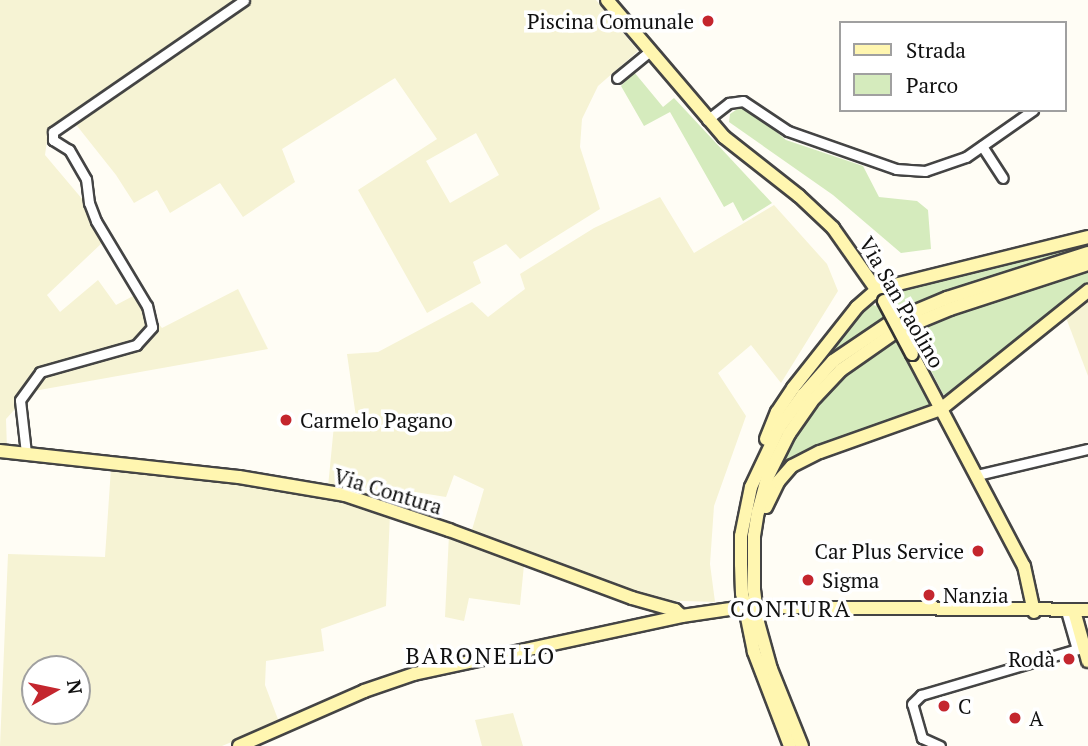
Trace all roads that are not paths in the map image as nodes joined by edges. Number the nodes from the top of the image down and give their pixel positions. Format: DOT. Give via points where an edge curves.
graph roads {
  1 [pos="244,0"];
  2 [pos="607,0"];
  3 [pos="650,51"];
  4 [pos="617,78"];
  5 [pos="1030,112"];
  6 [pos="708,120"];
  7 [pos="982,146"];
  8 [pos="1003,178"];
  9 [pos="1088,237"];
  10 [pos="1088,253"];
  11 [pos="1088,264"];
  12 [pos="1088,291"];
  13 [pos="881,295"];
  14 [pos="942,409"];
  15 [pos="1088,449"];
  16 [pos="0,452"];
  17 [pos="26,453"];
  18 [pos="756,472"];
  19 [pos="976,475"];
  20 [pos="754,536"];
  21 [pos="764,607"];
  22 [pos="737,608"];
  23 [pos="1088,610"];
  24 [pos="1070,611"];
  25 [pos="1034,612"];
  26 [pos="682,616"];
  27 [pos="1080,648"];
  28 [pos="1088,661"];
  29 [pos="239,746"];
  30 [pos="790,746"];
  31 [pos="802,746"];
  32 [pos="940,746"];
  1 -- 17 [label="street" via="53,132 53,140 69,150 86,179 96,221 147,306 152,327 135,345 40,372 20,400"];
  2 -- 3 [label="street, Via San Paolino"];
  3 -- 4 [label="street"];
  3 -- 6 [label="street, Via San Paolino"];
  5 -- 7 [label="street"];
  6 -- 7 [label="street" via="729,103 743,101 788,131 910,171 939,168"];
  6 -- 13 [label="street, Via San Paolino" via="741,153 816,211 843,239"];
  7 -- 8 [label="street"];
  9 -- 13 [label="street"];
  10 -- 18 [label="street" via="917,309 868,335 833,362 803,395"];
  11 -- 20 [label="street" via="922,319 856,357 811,402 789,434 767,478"];
  12 -- 14 [label="street"];
  13 -- 14 [label="street, Via San Paolino, bridge"];
  13 -- 18 [label="street" via="857,307 782,404"];
  14 -- 19 [label="street, Via San Paolino"];
  14 -- 20 [label="street" via="792,466 774,488"];
  15 -- 19 [label="street"];
  16 -- 17 [label="street, Via Contura"];
  17 -- 26 [label="street, Via Contura" via="239,477 345,495"];
  18 -- 30 [label="street" via="741,536 742,593 761,673"];
  19 -- 25 [label="street, Via San Paolino" via="1024,566"];
  20 -- 31 [label="street" via="758,622"];
  21 -- 25 [label="street"];
  22 -- 26 [label="street"];
  23 -- 24 [label="street"];
  24 -- 25 [label="street"];
  24 -- 27 [label="street"];
  26 -- 29 [label="street" via="414,674"];
  27 -- 28 [label="street"];
  27 -- 32 [label="street" via="922,695 912,704 922,738"];
}
